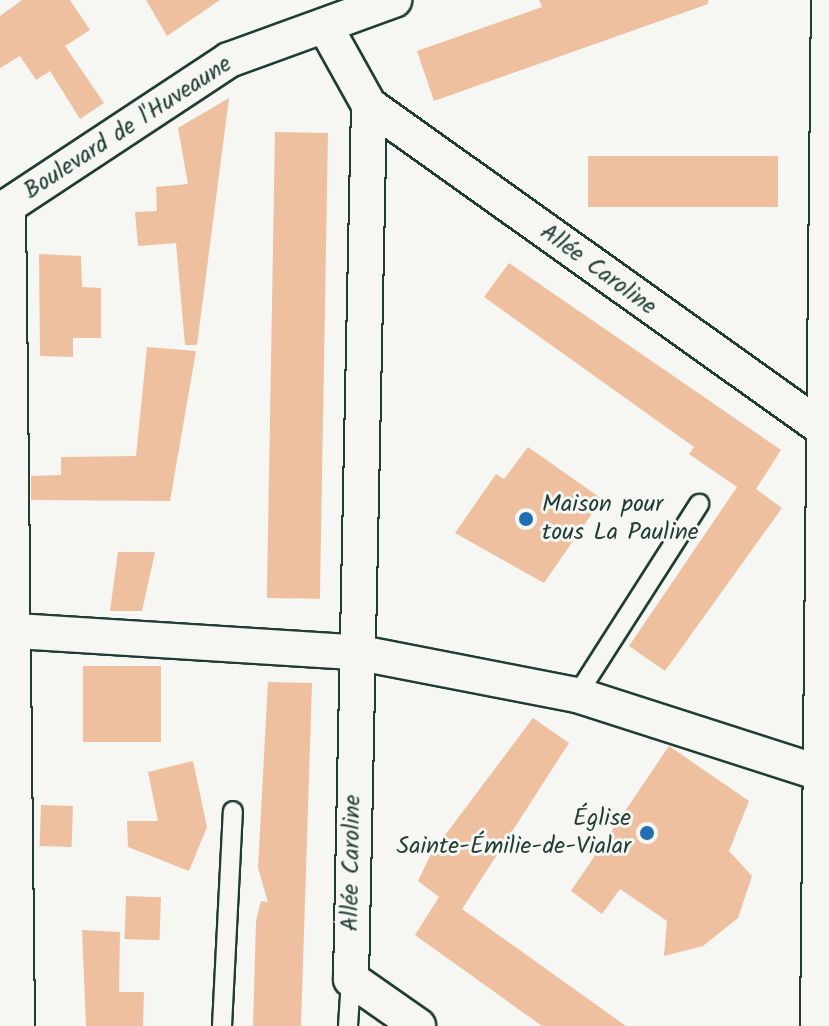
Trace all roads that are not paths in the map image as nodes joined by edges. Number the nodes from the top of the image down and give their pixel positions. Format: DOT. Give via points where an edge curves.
graph roads {
  1 [pos="394,0"];
  2 [pos="829,0"];
  3 [pos="325,26"];
  4 [pos="369,105"];
  5 [pos="4,209"];
  6 [pos="828,316"];
  7 [pos="828,434"];
  8 [pos="699,504"];
  9 [pos="17,631"];
  10 [pos="355,652"];
  11 [pos="577,695"];
  12 [pos="8,726"];
  13 [pos="817,772"];
  14 [pos="233,811"];
  15 [pos="8,889"];
  16 [pos="351,979"];
  17 [pos="17,1026"];
  18 [pos="222,1026"];
  19 [pos="348,1026"];
  20 [pos="418,1026"];
  21 [pos="818,1026"];
  1 -- 3 [label="street, Boulevard de l'Huveaune"];
  2 -- 6 [label="street"];
  3 -- 4 [label="street, Allée Caroline"];
  3 -- 5 [label="street, Boulevard de l'Huveaune" via="229,60"];
  4 -- 7 [label="street, Allée Caroline"];
  4 -- 10 [label="street, Allée Caroline"];
  5 -- 9 [label="street"];
  6 -- 7 [label="street"];
  7 -- 13 [label="street"];
  8 -- 11 [label="lane"];
  9 -- 10 [label="street"];
  9 -- 12 [label="street"];
  10 -- 11 [label="street"];
  10 -- 16 [label="street, Allée Caroline"];
  11 -- 13 [label="street"];
  12 -- 15 [label="street"];
  13 -- 21 [label="street"];
  14 -- 18 [label="lane"];
  15 -- 17 [label="street"];
  16 -- 19 [label="lane"];
  16 -- 20 [label="street"];
}
